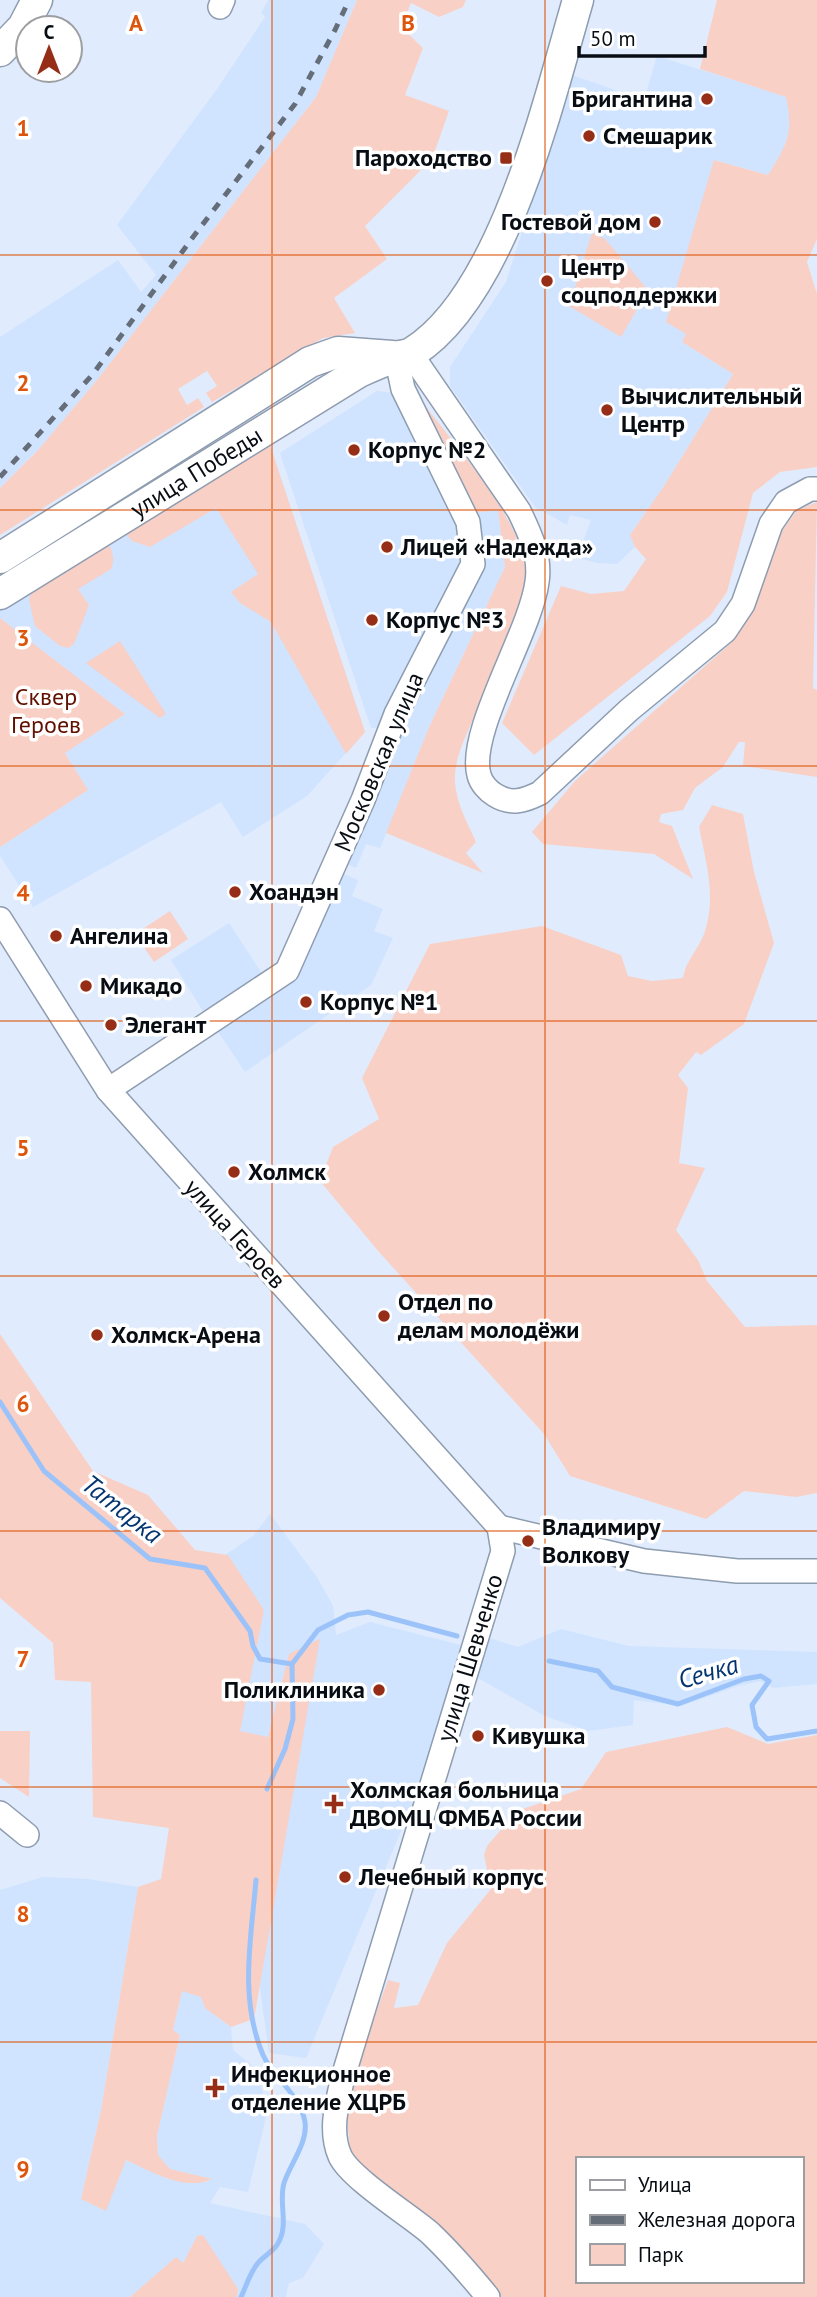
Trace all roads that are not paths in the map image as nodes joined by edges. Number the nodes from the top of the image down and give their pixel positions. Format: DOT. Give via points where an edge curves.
graph roads {
  1 [pos="37,0"];
  2 [pos="578,0"];
  3 [pos="0,51"];
  4 [pos="403,355"];
  5 [pos="814,489"];
  6 [pos="0,558"];
  7 [pos="0,594"];
  8 [pos="0,919"];
  9 [pos="108,1090"];
  10 [pos="499,1527"];
  11 [pos="817,1571"];
  12 [pos="0,1813"];
  13 [pos="27,1835"];
  14 [pos="488,2297"];
  1 -- 3 [label="main road" via="23,27"];
  2 -- 4 [label="main road, улица Победы" via="519,188 485,269 460,308 436,334"];
  4 -- 5 [label="street" via="519,511 539,563 526,621 484,727 478,757 479,775 488,791 504,801 523,801 540,793 724,631 743,604 771,524 786,502"];
  4 -- 6 [label="main road, улица Победы" via="338,352 310,362"];
  4 -- 7 [label="main road, улица Победы" via="359,372"];
  4 -- 9 [label="street, Московская улица" via="403,389 468,522 473,564 396,714 287,971"];
  8 -- 9 [label="street, улица Героев"];
  9 -- 10 [label="street, улица Героев"];
  10 -- 11 [label="street" via="644,1561 737,1571"];
  10 -- 14 [label="street, улица Шевченко" via="503,1551 335,2113 341,2158 352,2172 429,2233"];
  12 -- 13 [label="street"];
}
